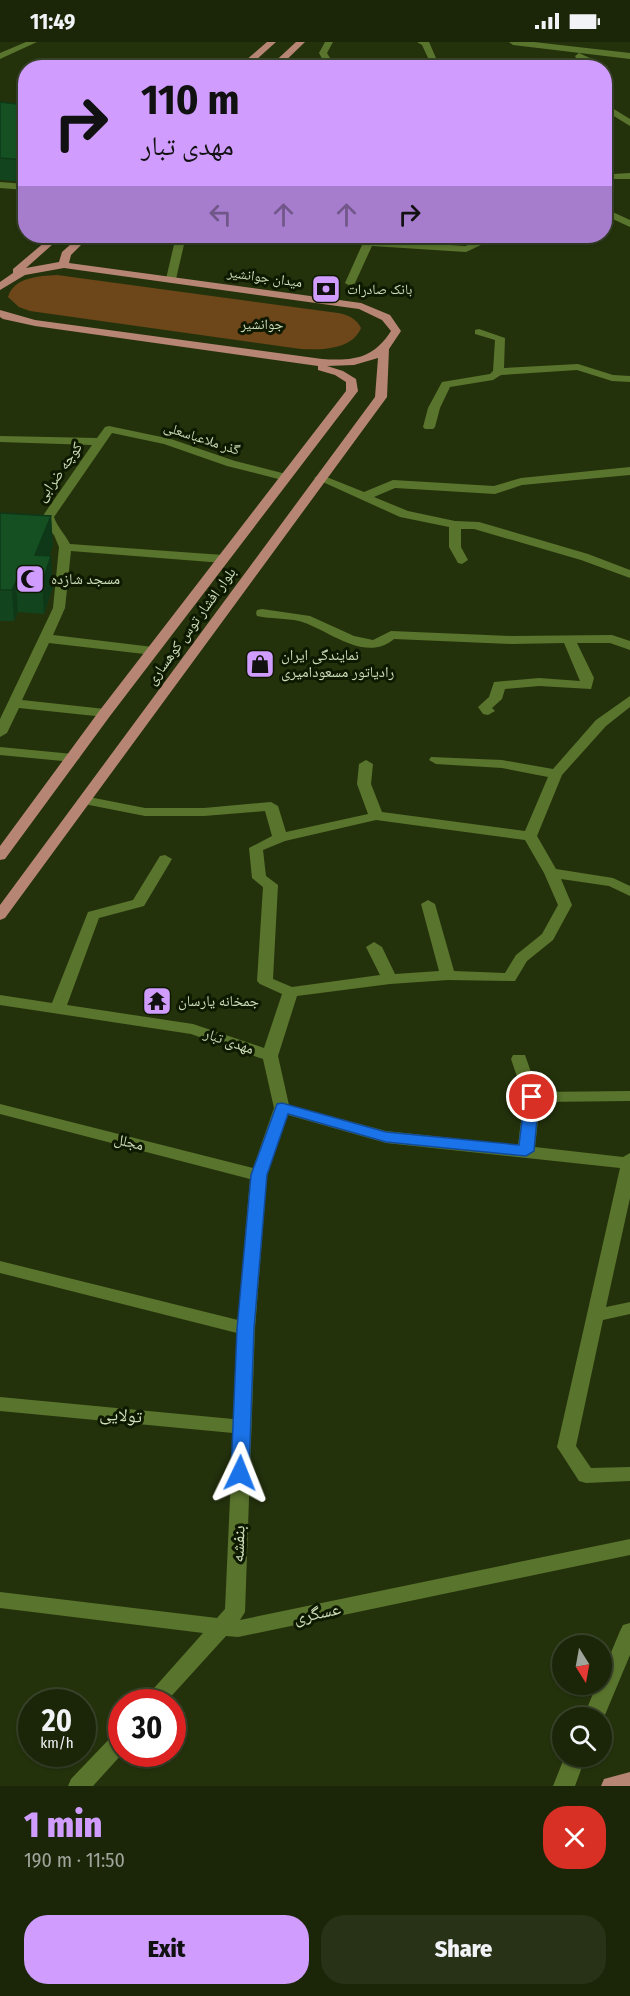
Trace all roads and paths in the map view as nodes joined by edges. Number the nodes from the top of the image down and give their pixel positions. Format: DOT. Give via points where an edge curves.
graph roads {
  1 [pos="33,42"];
  2 [pos="272,42"];
  3 [pos="301,42"];
  4 [pos="328,42"];
  5 [pos="421,42"];
  6 [pos="513,42"];
  7 [pos="561,50"];
  8 [pos="0,56"];
  9 [pos="630,56"];
  10 [pos="432,58"];
  11 [pos="251,60"];
  12 [pos="281,60"];
  13 [pos="327,60"];
  14 [pos="585,60"];
  15 [pos="612,72"];
  16 [pos="616,74"];
  17 [pos="612,111"];
  18 [pos="630,123"];
  19 [pos="630,176"];
  20 [pos="612,177"];
  21 [pos="0,185"];
  22 [pos="18,186"];
  23 [pos="612,214"];
  24 [pos="627,221"];
  25 [pos="49,243"];
  26 [pos="78,243"];
  27 [pos="179,243"];
  28 [pos="368,243"];
  29 [pos="476,243"];
  30 [pos="64,265"];
  31 [pos="171,279"];
  32 [pos="4,283"];
  33 [pos="350,283"];
  34 [pos="0,313"];
  35 [pos="479,332"];
  36 [pos="384,349"];
  37 [pos="302,362"];
  38 [pos="498,372"];
  39 [pos="630,379"];
  40 [pos="429,427"];
  41 [pos="109,429"];
  42 [pos="0,439"];
  43 [pos="100,442"];
  44 [pos="630,471"];
  45 [pos="286,477"];
  46 [pos="320,478"];
  47 [pos="363,496"];
  48 [pos="455,525"];
  49 [pos="60,543"];
  50 [pos="223,560"];
  51 [pos="462,560"];
  52 [pos="630,574"];
  53 [pos="262,613"];
  54 [pos="43,638"];
  55 [pos="569,640"];
  56 [pos="630,646"];
  57 [pos="153,651"];
  58 [pos="630,700"];
  59 [pos="14,703"];
  60 [pos="488,711"];
  61 [pos="105,713"];
  62 [pos="0,733"];
  63 [pos="0,751"];
  64 [pos="72,758"];
  65 [pos="436,760"];
  66 [pos="366,764"];
  67 [pos="556,774"];
  68 [pos="84,800"];
  69 [pos="376,816"];
  70 [pos="530,836"];
  71 [pos="280,838"];
  72 [pos="0,856"];
  73 [pos="165,859"];
  74 [pos="551,873"];
  75 [pos="630,892"];
  76 [pos="428,904"];
  77 [pos="0,915"];
  78 [pos="374,947"];
  79 [pos="448,975"];
  80 [pos="390,979"];
  81 [pos="290,992"];
  82 [pos="0,1000"];
  83 [pos="57,1010"];
  84 [pos="270,1056"];
  85 [pos="519,1059"];
  86 [pos="630,1096"];
  87 [pos="532,1097"];
  88 [pos="282,1108"];
  89 [pos="0,1109"];
  90 [pos="526,1151"];
  91 [pos="629,1162"];
  92 [pos="259,1175"];
  93 [pos="0,1267"];
  94 [pos="630,1308"];
  95 [pos="594,1316"];
  96 [pos="246,1329"];
  97 [pos="0,1404"];
  98 [pos="242,1427"];
  99 [pos="630,1474"];
  100 [pos="630,1547"];
  101 [pos="0,1599"];
  102 [pos="223,1627"];
  103 [pos="630,1631"];
  104 [pos="166,1689"];
  105 [pos="598,1707"];
  106 [pos="108,1754"];
  107 [pos="572,1767"];
  108 [pos="630,1781"];
  109 [pos="79,1786"];
  110 [pos="564,1786"];
  111 [pos="612,1786"];
  1 -- 8 [label="street"];
  2 -- 11 [label="main road"];
  3 -- 12 [label="main road"];
  4 -- 13 [label="street" via="323,53"];
  5 -- 10 [label="street"];
  6 -- 7 [label="street"];
  7 -- 9 [label="street"];
  7 -- 14 [label="street"];
  15 -- 16 [label="street"];
  17 -- 18 [label="street"];
  19 -- 20 [label="street"];
  21 -- 22 [label="street"];
  23 -- 24 [label="street"];
  25 -- 32 [label="main road"];
  26 -- 30 [label="main road" via="66,254"];
  27 -- 31 [label="street"];
  28 -- 29 [label="street" via="466,249"];
  28 -- 33 [label="street"];
  30 -- 31 [label="main road, میدان جوانشیر"];
  30 -- 32 [label="main road, میدان جوانشیر" via="27,270"];
  31 -- 36 [label="main road, میدان جوانشیر" via="361,306 392,321 396,331"];
  34 -- 37 [label="main road" via="35,323"];
  35 -- 38 [label="street" via="500,338"];
  36 -- 37 [label="main road" via="360,360"];
  36 -- 46 [label="main road, بلوار افشار توس کوهساری" via="381,397"];
  37 -- 45 [label="main road, بلوار افشار توس کوهساری" via="339,373 352,381 352,391"];
  38 -- 39 [label="street" via="578,367 612,378"];
  38 -- 40 [label="street" via="493,377 446,384"];
  41 -- 43 [label="street, کوچه ضرابی"];
  41 -- 45 [label="street, گذر ملاعباسعلی" via="167,441 231,464"];
  42 -- 43 [label="street"];
  43 -- 49 [label="street, کوچه ضرابی" via="48,517"];
  44 -- 47 [label="street" via="521,482 495,490 393,484"];
  45 -- 50 [label="main road, بلوار افشار توس کوهساری"];
  46 -- 47 [label="street"];
  46 -- 68 [label="main road, بلوار افشار توس کوهساری"];
  47 -- 48 [label="street" via="404,514"];
  48 -- 51 [label="street" via="454,547"];
  48 -- 52 [label="street" via="475,525"];
  49 -- 50 [label="street"];
  49 -- 54 [label="street" via="59,608"];
  50 -- 57 [label="main road, بلوار افشار توس کوهساری"];
  53 -- 55 [label="street" via="304,619 366,644 388,640 391,635"];
  54 -- 57 [label="street"];
  54 -- 59 [label="street"];
  55 -- 56 [label="street" via="612,639"];
  55 -- 60 [label="street" via="587,678 586,686 539,682 499,686 495,699 485,707"];
  57 -- 61 [label="main road, بلوار افشار توس کوهساری"];
  58 -- 67 [label="street" via="602,723"];
  59 -- 61 [label="street"];
  59 -- 62 [label="street"];
  61 -- 64 [label="main road, بلوار افشار توس کوهساری"];
  63 -- 64 [label="street"];
  64 -- 72 [label="main road, بلوار افشار توس کوهساری"];
  65 -- 67 [label="street" via="502,764"];
  66 -- 69 [label="street" via="364,783"];
  67 -- 70 [label="street"];
  68 -- 71 [label="street" via="145,812 271,806"];
  68 -- 77 [label="main road, بلوار افشار توس کوهساری"];
  69 -- 70 [label="street"];
  69 -- 71 [label="street"];
  70 -- 74 [label="street"];
  71 -- 81 [label="street" via="256,848 259,878 271,885 265,981"];
  73 -- 83 [label="street" via="139,903 93,915"];
  74 -- 75 [label="street" via="613,882"];
  74 -- 79 [label="street" via="565,905 548,938 522,958 510,978"];
  76 -- 79 [label="street"];
  78 -- 80 [label="street"];
  79 -- 80 [label="street"];
  80 -- 81 [label="street"];
  81 -- 84 [label="street"];
  82 -- 83 [label="street, مهدی تبار"];
  83 -- 84 [label="street, مهدی تبار" via="193,1029"];
  84 -- 88 [label="street, مهدی تبار"];
  85 -- 87 [label="street"];
  86 -- 87 [label="street"];
  87 -- 90 [label="street"];
  88 -- 90 [label="street" via="386,1137"];
  88 -- 92 [label="street, بنفشه"];
  89 -- 92 [label="street, مجلل"];
  90 -- 91 [label="street"];
  91 -- 95 [label="street"];
  92 -- 96 [label="street, بنفشه"];
  93 -- 96 [label="street"];
  94 -- 95 [label="street"];
  95 -- 99 [label="street" via="566,1447 586,1476"];
  96 -- 98 [label="street, بنفشه"];
  97 -- 98 [label="street, تولایی"];
  98 -- 102 [label="street, بنفشه" via="235,1612"];
  100 -- 102 [label="street, عسگری" via="238,1629"];
  101 -- 102 [label="street, عسگری"];
  102 -- 104 [label="street, بنفشه"];
  103 -- 105 [label="street"];
  106 -- 109 [label="street"];
  107 -- 110 [label="street"];
  108 -- 111 [label="main road"];
}
